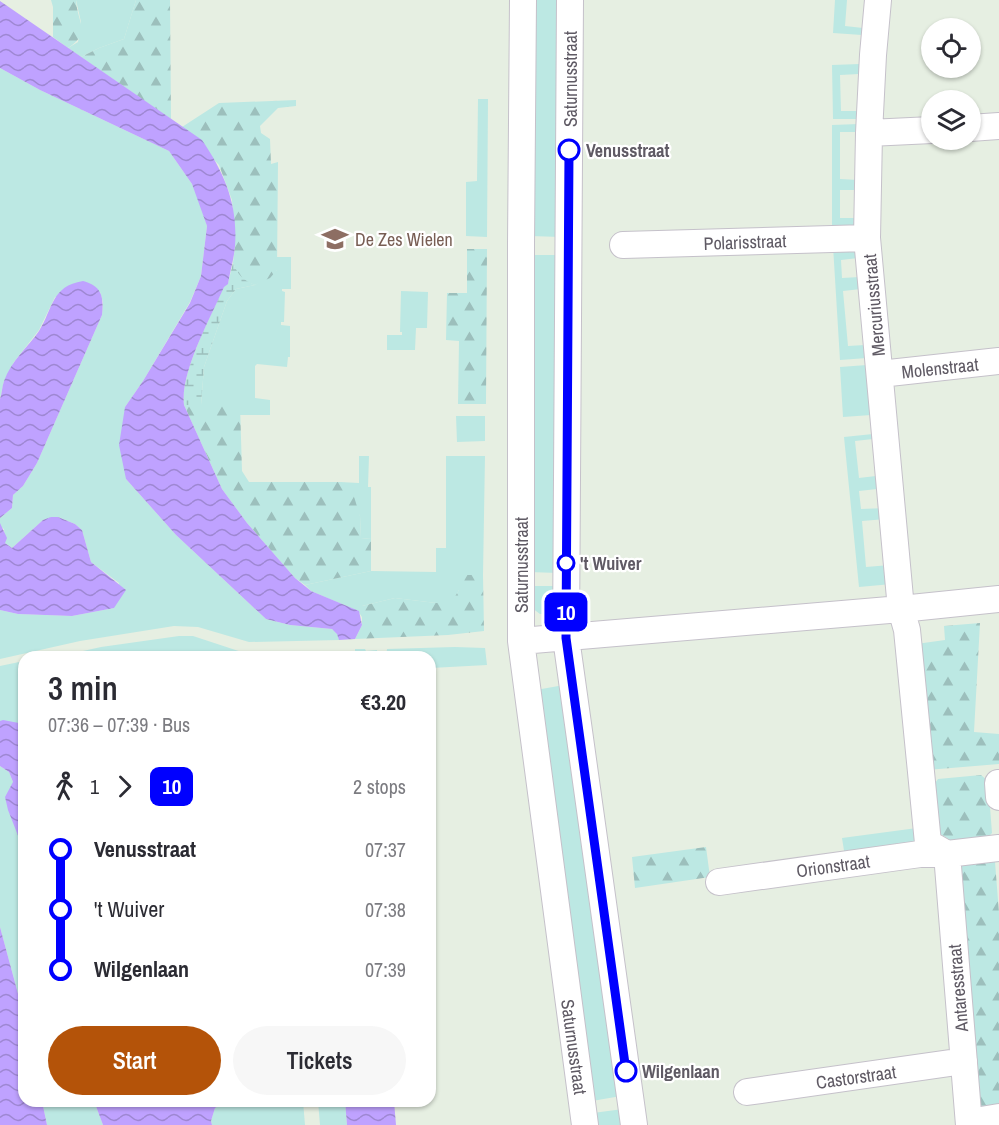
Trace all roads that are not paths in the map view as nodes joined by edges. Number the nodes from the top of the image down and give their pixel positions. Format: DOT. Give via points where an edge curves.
graph roads {
  1 [pos="523,0"];
  2 [pos="570,0"];
  3 [pos="878,0"];
  4 [pos="999,126"];
  5 [pos="981,127"];
  6 [pos="921,131"];
  7 [pos="869,133"];
  8 [pos="867,238"];
  9 [pos="623,245"];
  10 [pos="999,362"];
  11 [pos="880,374"];
  12 [pos="999,599"];
  13 [pos="901,609"];
  14 [pos="566,638"];
  15 [pos="521,641"];
  16 [pos="999,848"];
  17 [pos="947,854"];
  18 [pos="719,882"];
  19 [pos="964,1061"];
  20 [pos="747,1092"];
  21 [pos="999,1117"];
  22 [pos="969,1123"];
  23 [pos="585,1125"];
  24 [pos="634,1125"];
  1 -- 15 [label="street, Saturnusstraat"];
  2 -- 14 [label="street, Saturnusstraat"];
  3 -- 7 [label="street, Mercuriusstraat"];
  4 -- 5 [label="street"];
  6 -- 7 [label="street"];
  7 -- 8 [label="street, Mercuriusstraat"];
  8 -- 9 [label="street, Polarisstraat"];
  8 -- 11 [label="street, Mercuriusstraat"];
  10 -- 11 [label="street, Molenstraat"];
  11 -- 13 [label="street, Mercuriusstraat"];
  12 -- 13 [label="street"];
  13 -- 14 [label="street"];
  13 -- 17 [label="street" via="908,630 928,843"];
  14 -- 15 [label="street"];
  14 -- 24 [label="street, Saturnusstraat"];
  15 -- 23 [label="street, Saturnusstraat"];
  16 -- 17 [label="street"];
  17 -- 18 [label="street, Orionstraat" via="920,854"];
  17 -- 19 [label="street, Antaresstraat"];
  19 -- 20 [label="street, Castorstraat"];
  19 -- 22 [label="street, Antaresstraat"];
  21 -- 22 [label="street, Antaresstraat"];
}
